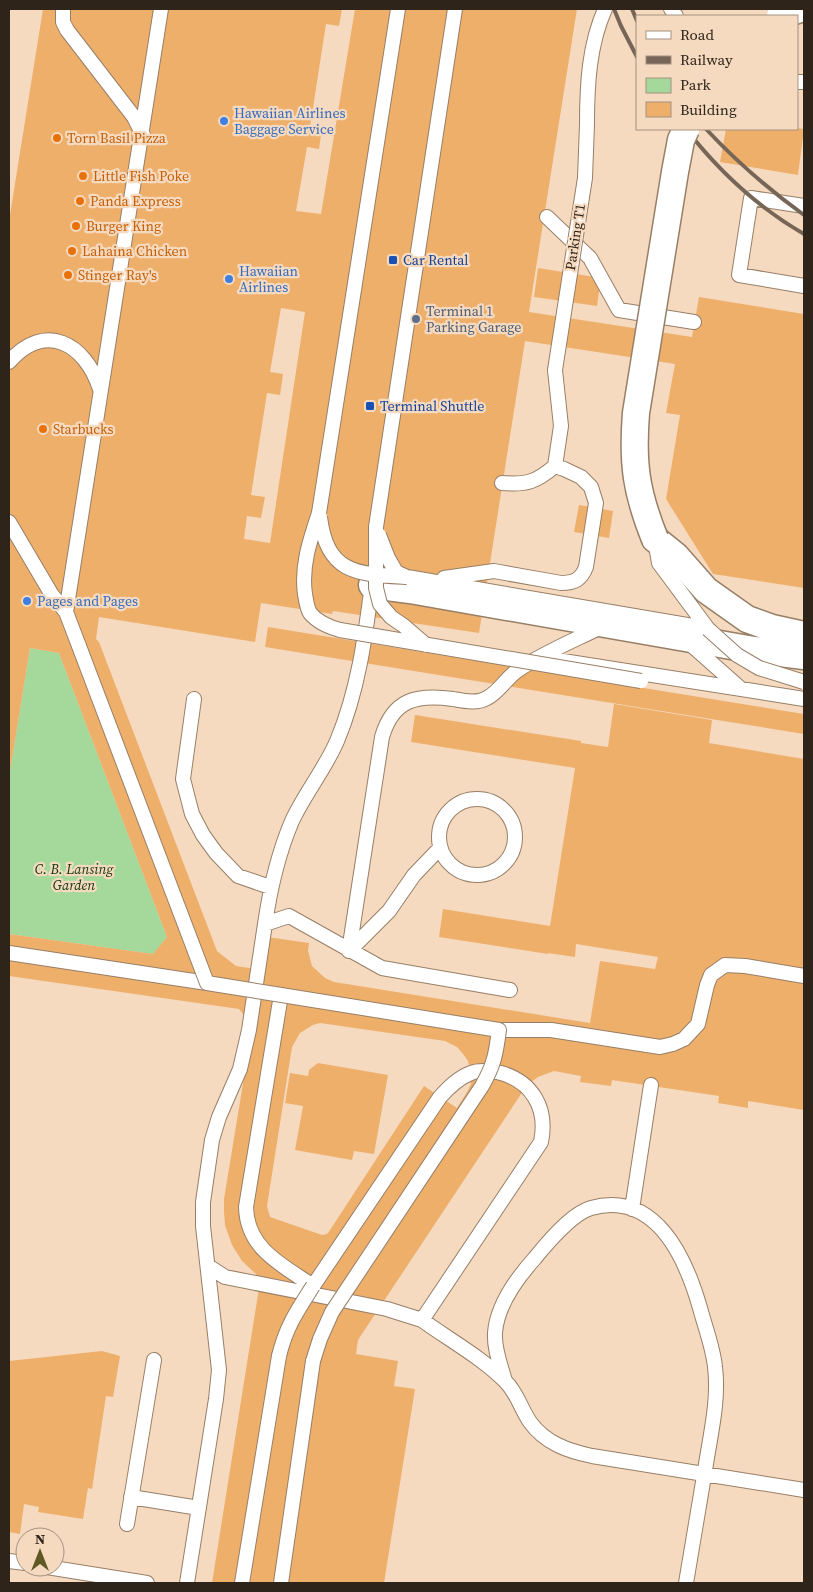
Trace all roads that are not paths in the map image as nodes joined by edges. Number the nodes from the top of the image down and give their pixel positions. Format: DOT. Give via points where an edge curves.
graph roads {
  1 [pos="63,9"];
  2 [pos="161,9"];
  3 [pos="398,9"];
  4 [pos="455,9"];
  5 [pos="605,9"];
  6 [pos="792,9"];
  7 [pos="800,9"];
  8 [pos="804,11"];
  9 [pos="783,15"];
  10 [pos="686,130"];
  11 [pos="143,135"];
  12 [pos="804,206"];
  13 [pos="548,216"];
  14 [pos="804,286"];
  15 [pos="694,322"];
  16 [pos="9,362"];
  17 [pos="101,392"];
  18 [pos="322,455"];
  19 [pos="555,466"];
  20 [pos="502,483"];
  21 [pos="319,514"];
  22 [pos="9,522"];
  23 [pos="376,527"];
  24 [pos="311,534"];
  25 [pos="655,539"];
  26 [pos="407,577"];
  27 [pos="374,580"];
  28 [pos="431,580"];
  29 [pos="66,612"];
  30 [pos="607,624"];
  31 [pos="708,629"];
  32 [pos="366,630"];
  33 [pos="804,635"];
  34 [pos="682,637"];
  35 [pos="426,645"];
  36 [pos="804,646"];
  37 [pos="804,656"];
  38 [pos="540,657"];
  39 [pos="804,682"];
  40 [pos="741,689"];
  41 [pos="194,699"];
  42 [pos="804,700"];
  43 [pos="804,708"];
  44 [pos="440,848"];
  45 [pos="270,887"];
  46 [pos="265,924"];
  47 [pos="349,951"];
  48 [pos="9,953"];
  49 [pos="804,976"];
  50 [pos="207,983"];
  51 [pos="510,990"];
  52 [pos="281,995"];
  53 [pos="499,1030"];
  54 [pos="651,1086"];
  55 [pos="632,1209"];
  56 [pos="208,1266"];
  57 [pos="313,1286"];
  58 [pos="422,1320"];
  59 [pos="154,1360"];
  60 [pos="505,1381"];
  61 [pos="704,1474"];
  62 [pos="804,1490"];
  63 [pos="131,1497"];
  64 [pos="199,1508"];
  65 [pos="127,1524"];
  66 [pos="65,1570"];
  67 [pos="147,1583"];
  68 [pos="187,1583"];
  69 [pos="242,1583"];
  70 [pos="281,1583"];
  71 [pos="686,1583"];
  1 -- 11 [label="lane" via="67,30 134,117"];
  2 -- 11 [label="lane"];
  3 -- 21 [label="lane"];
  4 -- 23 [label="lane"];
  5 -- 19 [label="lane, Parking T1, bridge" via="591,52 585,178 554,370 561,426"];
  6 -- 8 [label="street"];
  7 -- 9 [label="street, bridge"];
  10 -- 25 [label="street, bridge" via="673,182 633,444 636,481"];
  11 -- 17 [label="lane"];
  12 -- 14 [label="lane" via="752,198 738,275"];
  13 -- 15 [label="lane" via="590,258 619,310"];
  16 -- 17 [label="lane" via="25,347 38,342 61,341 86,361"];
  17 -- 29 [label="lane"];
  18 -- 24 [label="lane"];
  19 -- 20 [label="lane" via="540,479 522,485"];
  19 -- 28 [label="lane" via="581,477 591,488 596,502 586,568 578,580 561,583 494,571"];
  21 -- 27 [label="lane, bridge" via="327,547 336,560"];
  21 -- 35 [label="lane, bridge" via="303,575 309,612 323,625 340,630"];
  22 -- 29 [label="lane" via="52,595"];
  23 -- 26 [label="lane, bridge" via="396,572"];
  23 -- 27 [label="lane, bridge"];
  25 -- 31 [label="lane" via="659,563"];
  25 -- 33 [label="street" via="676,556 706,590 747,619"];
  26 -- 27 [label="lane, bridge"];
  26 -- 28 [label="lane"];
  27 -- 30 [label="street" via="410,590"];
  27 -- 32 [label="lane"];
  27 -- 35 [label="lane, bridge" via="380,604 390,617"];
  28 -- 31 [label="lane"];
  29 -- 50 [label="lane, bridge"];
  30 -- 34 [label="street"];
  30 -- 38 [label="lane"];
  31 -- 36 [label="lane"];
  31 -- 39 [label="lane, bridge" via="759,668"];
  32 -- 38 [label="lane"];
  32 -- 45 [label="lane" via="351,704 336,742 293,820"];
  34 -- 37 [label="street"];
  34 -- 40 [label="lane"];
  35 -- 43 [label="lane, bridge"];
  38 -- 40 [label="lane"];
  38 -- 47 [label="lane" via="516,671 487,698 469,702 419,697 403,703 385,723"];
  40 -- 42 [label="lane"];
  41 -- 45 [label="lane" via="183,778 192,814 207,841 238,876"];
  44 -- 44 [label="lane" via="453,868 475,876 487,874 498,870 513,852 514,828 502,808 480,799 468,800 456,805 441,823"];
  44 -- 47 [label="lane" via="414,875 389,911"];
  45 -- 46 [label="lane"];
  46 -- 47 [label="lane" via="288,916"];
  46 -- 56 [label="lane" via="240,1069 219,1117 208,1166 203,1202"];
  47 -- 51 [label="lane" via="382,968"];
  48 -- 50 [label="lane"];
  49 -- 53 [label="lane" via="725,965 711,975 698,1024 684,1039 660,1047 551,1030"];
  50 -- 52 [label="lane, bridge"];
  52 -- 53 [label="lane, bridge"];
  52 -- 57 [label="lane" via="246,1220 262,1250"];
  53 -- 70 [label="lane, bridge" via="492,1068 332,1312 320,1339 313,1361"];
  54 -- 55 [label="lane"];
  55 -- 60 [label="lane" via="590,1208 562,1230 523,1271 509,1292 495,1333"];
  55 -- 61 [label="lane" via="657,1223 682,1260 694,1287 715,1365 716,1382"];
  56 -- 58 [label="lane" via="225,1277"];
  56 -- 64 [label="lane" via="220,1370"];
  57 -- 58 [label="lane" via="450,1086 472,1072 510,1075 533,1095 540,1106 543,1118 541,1142"];
  57 -- 69 [label="lane, bridge" via="293,1317 279,1356"];
  58 -- 60 [label="lane"];
  59 -- 63 [label="lane"];
  60 -- 61 [label="lane" via="530,1422 556,1445 585,1454"];
  61 -- 62 [label="lane"];
  61 -- 71 [label="lane"];
  63 -- 64 [label="lane"];
  63 -- 65 [label="lane"];
  64 -- 68 [label="lane"];
  66 -- 67 [label="lane"];
}
